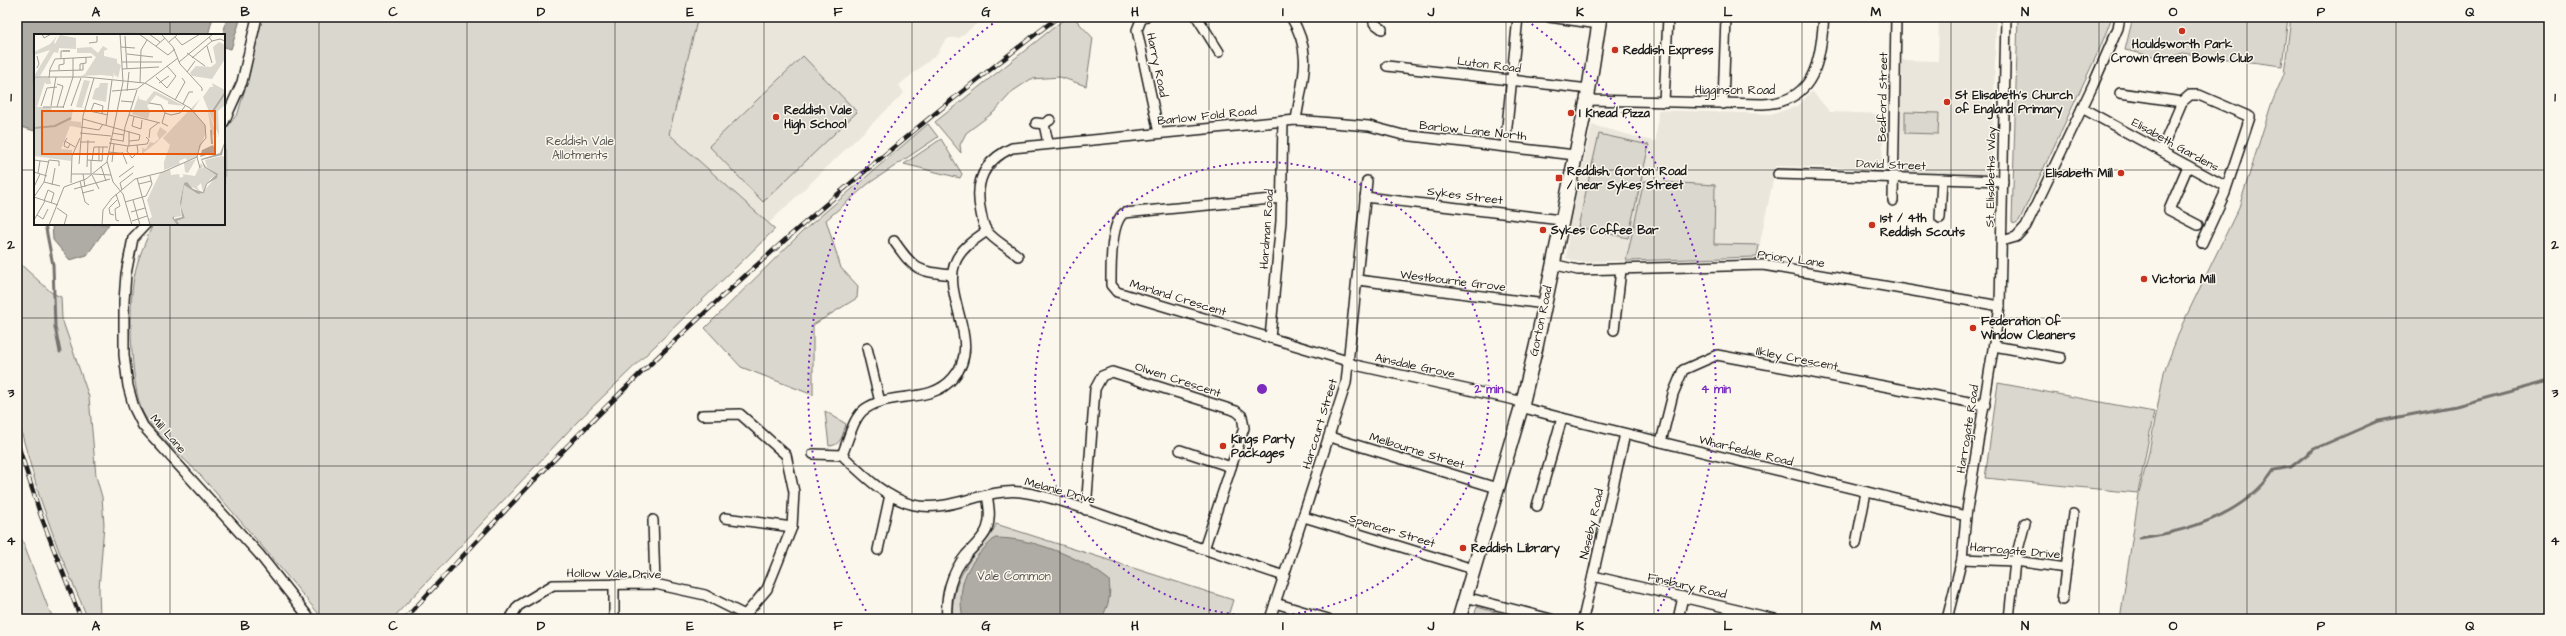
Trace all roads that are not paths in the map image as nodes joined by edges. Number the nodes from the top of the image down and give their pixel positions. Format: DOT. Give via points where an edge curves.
graph roads {
  1 [pos="257,17"];
  2 [pos="1145,17"];
  3 [pos="1197,17"];
  4 [pos="1291,17"];
  5 [pos="1373,17"];
  6 [pos="1518,17"];
  7 [pos="1549,17"];
  8 [pos="1668,17"];
  9 [pos="1726,17"];
  10 [pos="1824,17"];
  11 [pos="1896,17"];
  12 [pos="2006,17"];
  13 [pos="2120,17"];
  14 [pos="1600,20"];
  15 [pos="1382,29"];
  16 [pos="1219,52"];
  17 [pos="1387,66"];
  18 [pos="1512,80"];
  19 [pos="2120,93"];
  20 [pos="1588,95"];
  21 [pos="1664,102"];
  22 [pos="2182,102"];
  23 [pos="1723,104"];
  24 [pos="2082,108"];
  25 [pos="225,120"];
  26 [pos="1296,120"];
  27 [pos="1283,121"];
  28 [pos="1043,122"];
  29 [pos="1369,126"];
  30 [pos="1159,133"];
  31 [pos="1048,143"];
  32 [pos="1505,146"];
  33 [pos="2161,151"];
  34 [pos="1575,155"];
  35 [pos="2188,166"];
  36 [pos="1778,174"];
  37 [pos="1894,176"];
  38 [pos="1942,179"];
  39 [pos="1366,181"];
  40 [pos="2003,181"];
  41 [pos="2224,193"];
  42 [pos="1365,197"];
  43 [pos="1282,198"];
  44 [pos="1893,201"];
  45 [pos="1940,218"];
  46 [pos="1561,220"];
  47 [pos="145,225"];
  48 [pos="2198,225"];
  49 [pos="987,231"];
  50 [pos="894,241"];
  51 [pos="2002,241"];
  52 [pos="2202,243"];
  53 [pos="1018,256"];
  54 [pos="1552,264"];
  55 [pos="1621,270"];
  56 [pos="952,276"];
  57 [pos="1358,280"];
  58 [pos="1545,304"];
  59 [pos="2000,306"];
  60 [pos="1614,330"];
  61 [pos="1270,338"];
  62 [pos="1994,346"];
  63 [pos="867,348"];
  64 [pos="2061,358"];
  65 [pos="1349,363"];
  66 [pos="880,402"];
  67 [pos="1522,405"];
  68 [pos="1985,405"];
  69 [pos="702,415"];
  70 [pos="1562,418"];
  71 [pos="1625,434"];
  72 [pos="1330,437"];
  73 [pos="1661,442"];
  74 [pos="1180,450"];
  75 [pos="812,454"];
  76 [pos="842,455"];
  77 [pos="1231,467"];
  78 [pos="1497,488"];
  79 [pos="1866,492"];
  80 [pos="890,494"];
  81 [pos="987,495"];
  82 [pos="1537,506"];
  83 [pos="1086,510"];
  84 [pos="2073,514"];
  85 [pos="1966,516"];
  86 [pos="1304,517"];
  87 [pos="725,518"];
  88 [pos="653,520"];
  89 [pos="2025,523"];
  90 [pos="792,527"];
  91 [pos="1856,544"];
  92 [pos="1204,549"];
  93 [pos="878,550"];
  94 [pos="1962,559"];
  95 [pos="2015,561"];
  96 [pos="2066,568"];
  97 [pos="1473,569"];
  98 [pos="1284,576"];
  99 [pos="1593,576"];
  100 [pos="614,584"];
  101 [pos="655,584"];
  102 [pos="1465,597"];
  103 [pos="1683,597"];
  104 [pos="2062,600"];
  105 [pos="1275,603"];
  106 [pos="745,617"];
  107 [pos="310,619"];
  108 [pos="510,619"];
  109 [pos="614,619"];
  110 [pos="947,619"];
  111 [pos="1270,619"];
  112 [pos="1328,619"];
  113 [pos="1458,619"];
  114 [pos="1551,619"];
  115 [pos="1584,619"];
  116 [pos="1678,619"];
  117 [pos="1775,619"];
  118 [pos="1947,619"];
  119 [pos="2009,619"];
  1 -- 25 [label="street" via="242,82"];
  2 -- 30 [label="street, Harry Road" via="1138,25"];
  3 -- 16 [label="street"];
  4 -- 26 [label="street" via="1304,44 1305,59"];
  5 -- 15 [label="street" via="1374,23"];
  6 -- 18 [label="street"];
  7 -- 14 [label="street"];
  8 -- 21 [label="street"];
  9 -- 23 [label="street"];
  10 -- 23 [label="street, Higginson Road" via="1816,68 1798,93 1784,102 1771,104"];
  11 -- 37 [label="street, Bedford Street"];
  12 -- 40 [label="street, St. Elisabeths Way"];
  13 -- 24 [label="street" via="2118,28"];
  14 -- 20 [label="main road, Gorton Road"];
  17 -- 18 [label="street, Luton Road"];
  18 -- 20 [label="street, Luton Road"];
  18 -- 32 [label="street"];
  19 -- 22 [label="street"];
  20 -- 21 [label="street, Higginson Road"];
  20 -- 34 [label="main road, Gorton Road"];
  21 -- 23 [label="street, Higginson Road"];
  22 -- 33 [label="street"];
  22 -- 41 [label="street" via="2190,94 2199,95 2250,117"];
  24 -- 33 [label="street, Elisabeth Gardens"];
  24 -- 51 [label="street" via="2026,226 2016,237"];
  26 -- 27 [label="street, Barlow Fold Road"];
  26 -- 29 [label="street, Barlow Fold Road"];
  27 -- 30 [label="street, Barlow Fold Road"];
  27 -- 43 [label="street, Hardman Road"];
  28 -- 31 [label="street"];
  29 -- 32 [label="street, Barlow Lane North" via="1403,135"];
  30 -- 31 [label="street, Barlow Fold Road"];
  31 -- 49 [label="street, Barlow Fold Road" via="1012,148 989,163 978,186 979,205"];
  32 -- 34 [label="street, Barlow Lane North"];
  33 -- 35 [label="street, Elisabeth Gardens"];
  34 -- 46 [label="main road, Gorton Road"];
  35 -- 41 [label="street, Elisabeth Gardens" via="2223,185"];
  35 -- 48 [label="street" via="2169,210"];
  36 -- 37 [label="street, David Street"];
  37 -- 38 [label="street, David Street"];
  37 -- 44 [label="street, Bedford Street"];
  38 -- 40 [label="street, David Street"];
  38 -- 45 [label="street"];
  39 -- 42 [label="street, Harcourt Street"];
  40 -- 51 [label="street, St. Elisabeths Way"];
  41 -- 52 [label="street"];
  42 -- 46 [label="street, Sykes Street"];
  42 -- 57 [label="street, Harcourt Street"];
  43 -- 61 [label="street, Hardman Road"];
  43 -- 61 [label="street, Marland Crescent" via="1124,213 1118,218 1115,228 1112,285 1117,292"];
  46 -- 54 [label="main road, Gorton Road"];
  47 -- 107 [label="street, Mill Lane" via="133,238 126,274 124,355 134,408 143,426 244,537"];
  49 -- 53 [label="street"];
  49 -- 56 [label="street" via="971,242 961,254 955,262"];
  50 -- 56 [label="street" via="907,260 922,272"];
  51 -- 59 [label="street, Harrogate Road"];
  54 -- 55 [label="street, Priory Lane" via="1578,270"];
  54 -- 58 [label="main road, Gorton Road"];
  55 -- 59 [label="street, Priory Lane" via="1763,265"];
  55 -- 60 [label="street"];
  56 -- 66 [label="street" via="964,331 963,357 959,370 941,389 929,394"];
  57 -- 58 [label="street, Westbourne Grove"];
  57 -- 65 [label="street, Harcourt Street"];
  58 -- 67 [label="main road, Gorton Road"];
  59 -- 62 [label="street, Harrogate Road"];
  61 -- 65 [label="street, Marland Crescent"];
  62 -- 64 [label="street"];
  62 -- 68 [label="street, Harrogate Road"];
  63 -- 66 [label="street"];
  65 -- 67 [label="street, Ainsdale Grove" via="1515,400"];
  65 -- 72 [label="street, Harcourt Street" via="1341,403"];
  66 -- 76 [label="street" via="864,409"];
  67 -- 70 [label="street, Wharfedale Road"];
  67 -- 78 [label="main road, Gorton Road"];
  68 -- 73 [label="street, Ilkley Crescent" via="1717,355 1683,370 1672,394"];
  68 -- 85 [label="street, Harrogate Road"];
  69 -- 90 [label="street" via="740,414 786,455 794,492"];
  70 -- 71 [label="street, Wharfedale Road"];
  70 -- 82 [label="street"];
  71 -- 73 [label="street, Wharfedale Road"];
  71 -- 99 [label="street, Naseby Road"];
  72 -- 78 [label="street, Melbourne Street"];
  72 -- 86 [label="street, Harcourt Street"];
  73 -- 79 [label="street, Wharfedale Road"];
  74 -- 77 [label="street"];
  75 -- 76 [label="street"];
  76 -- 80 [label="street, Melanie Drive" via="866,478"];
  77 -- 83 [label="street, Olwen Crescent" via="1244,428 1242,416 1236,411 1109,372 1098,380 1095,389"];
  77 -- 92 [label="street, Olwen Crescent"];
  78 -- 97 [label="main road, Gorton Road"];
  79 -- 85 [label="street, Wharfedale Road"];
  79 -- 91 [label="street"];
  80 -- 81 [label="street, Melanie Drive" via="914,505 941,505"];
  80 -- 93 [label="street"];
  81 -- 83 [label="street, Melanie Drive" via="1004,491 1022,492"];
  81 -- 110 [label="street" via="989,510 986,530 955,573 948,591"];
  83 -- 92 [label="street, Melanie Drive"];
  84 -- 96 [label="street, Harrogate Drive"];
  85 -- 94 [label="street, Harrogate Road"];
  86 -- 97 [label="street, Spencer Street"];
  86 -- 98 [label="street, Harcourt Street"];
  87 -- 90 [label="street"];
  88 -- 101 [label="street"];
  89 -- 95 [label="street"];
  90 -- 106 [label="street" via="767,589"];
  92 -- 98 [label="street, Melanie Drive"];
  94 -- 95 [label="street, Harrogate Drive"];
  94 -- 118 [label="street, Harrogate Road"];
  95 -- 96 [label="street, Harrogate Drive"];
  95 -- 119 [label="street"];
  96 -- 104 [label="street, Harrogate Drive"];
  97 -- 102 [label="main road, Gorton Road"];
  98 -- 105 [label="street, Harcourt Street"];
  99 -- 103 [label="street, Finsbury Road"];
  99 -- 115 [label="street, Naseby Road"];
  100 -- 101 [label="street, Hollow Vale Drive"];
  100 -- 108 [label="street, Hollow Vale Drive" via="553,585 518,606"];
  100 -- 109 [label="street"];
  101 -- 106 [label="street, Hollow Vale Drive" via="705,595"];
  102 -- 113 [label="main road, Gorton Road"];
  102 -- 114 [label="street"];
  103 -- 116 [label="street"];
  103 -- 117 [label="street, Finsbury Road"];
  105 -- 111 [label="street, Harcourt Street"];
  105 -- 112 [label="street"];
}
